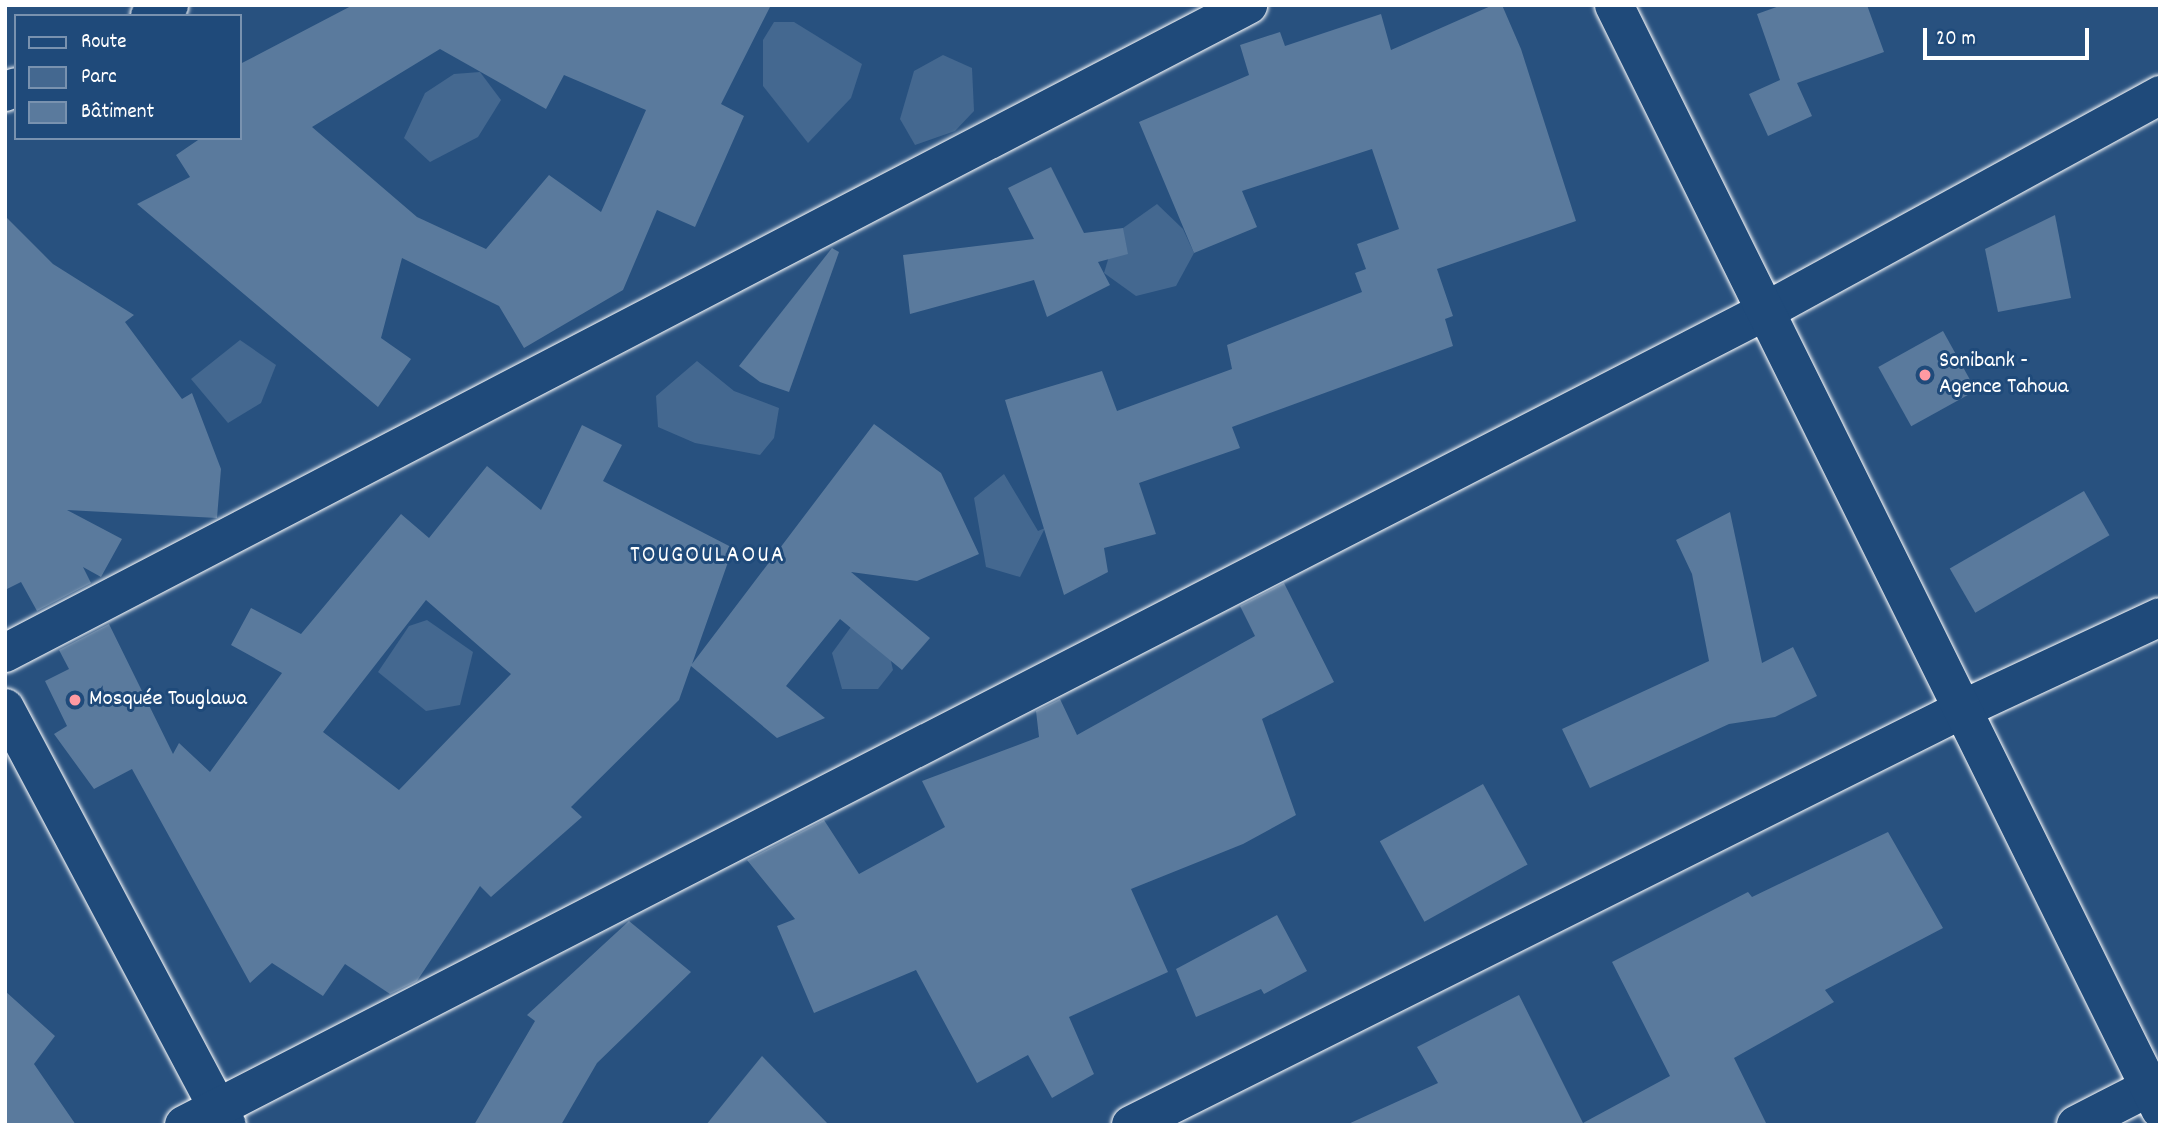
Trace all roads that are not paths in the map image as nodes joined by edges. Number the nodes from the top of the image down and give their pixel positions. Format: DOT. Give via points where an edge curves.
graph roads {
  1 [pos="169,5"];
  2 [pos="1248,5"];
  3 [pos="1614,5"];
  4 [pos="153,14"];
  5 [pos="2160,95"];
  6 [pos="1764,312"];
  7 [pos="2160,617"];
  8 [pos="5,653"];
  9 [pos="5,708"];
  10 [pos="1963,709"];
  11 [pos="2155,1098"];
  12 [pos="223,1116"];
  13 [pos="184,1125"];
  14 [pos="1131,1125"];
  15 [pos="2076,1125"];
  1 -- 4 [label="street"];
  2 -- 8 [label="street"];
  3 -- 6 [label="street"];
  5 -- 6 [label="street"];
  6 -- 10 [label="street"];
  6 -- 12 [label="street"];
  7 -- 10 [label="street"];
  9 -- 12 [label="street"];
  10 -- 11 [label="street"];
  10 -- 14 [label="street"];
  11 -- 15 [label="street"];
  12 -- 13 [label="street"];
}
